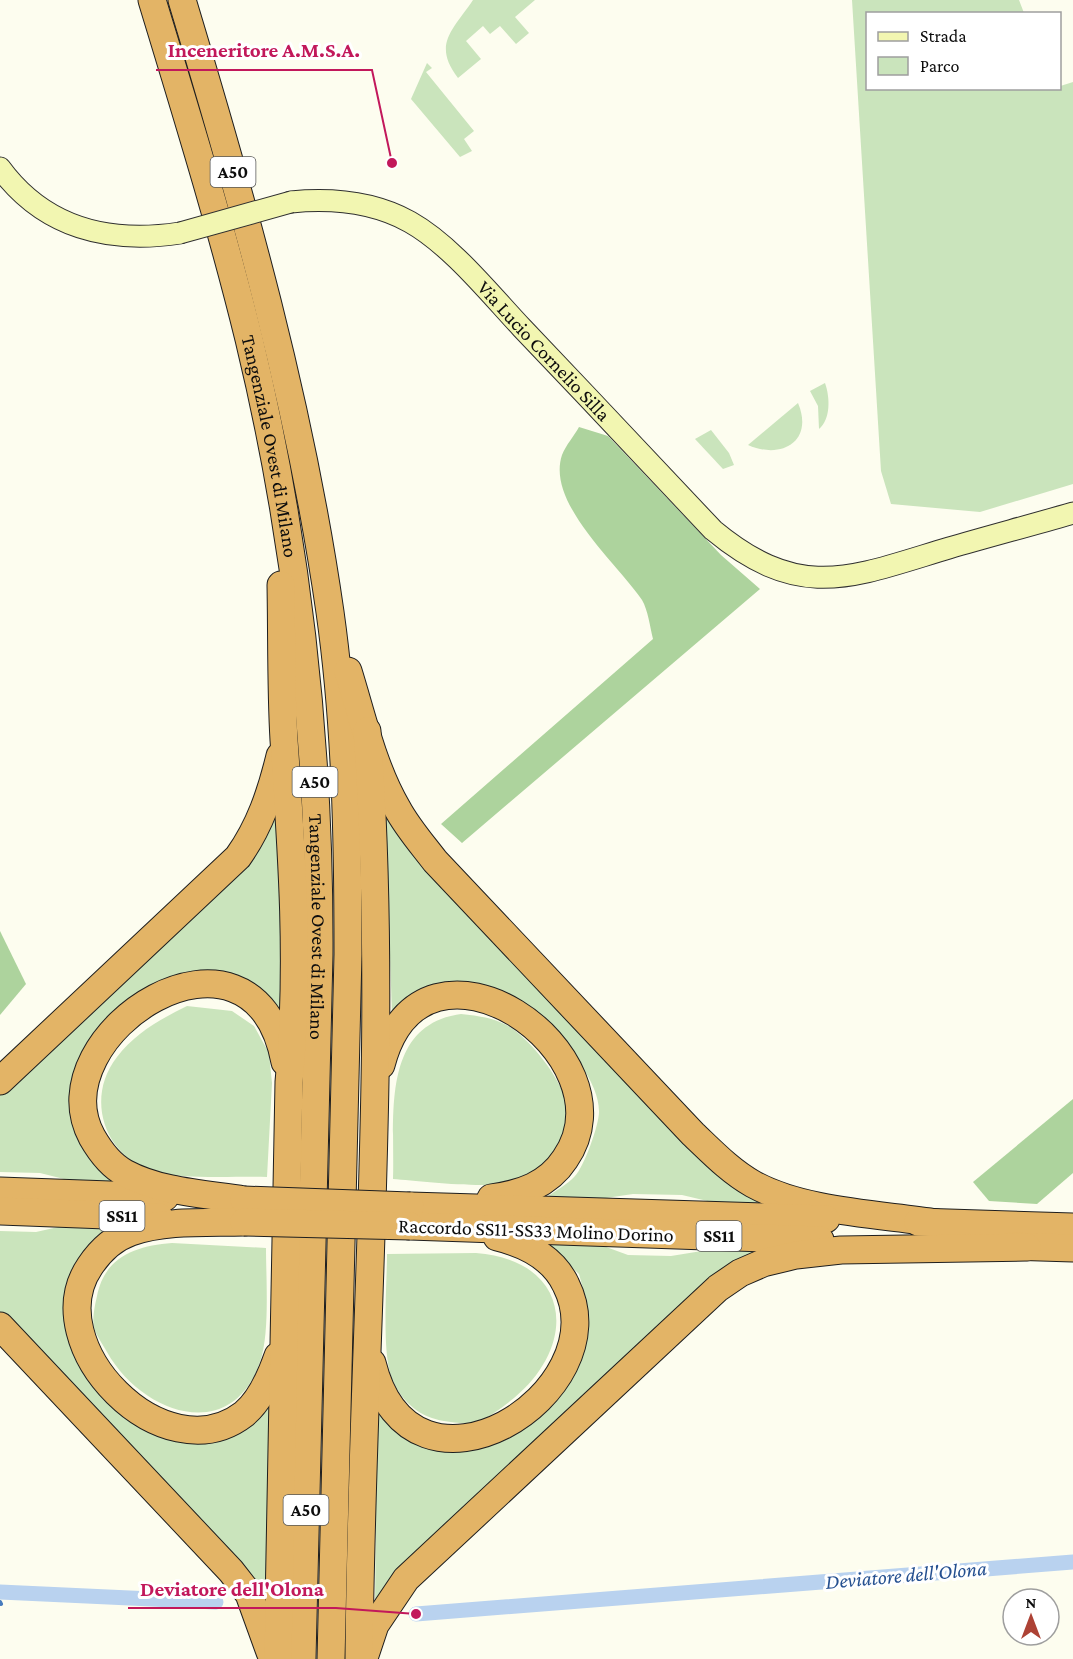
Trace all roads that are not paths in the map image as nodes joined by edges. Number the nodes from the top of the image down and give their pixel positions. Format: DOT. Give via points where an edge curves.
graph roads {
  1 [pos="152,0"];
  2 [pos="182,0"];
  3 [pos="0,168"];
  4 [pos="279,491"];
  5 [pos="1073,513"];
  6 [pos="330,613"];
  7 [pos="367,731"];
  8 [pos="284,740"];
  9 [pos="0,1082"];
  10 [pos="289,1082"];
  11 [pos="376,1083"];
  12 [pos="0,1191"];
  13 [pos="0,1211"];
  14 [pos="244,1211"];
  15 [pos="410,1216"];
  16 [pos="937,1223"];
  17 [pos="1070,1243"];
  18 [pos="1028,1247"];
  19 [pos="0,1326"];
  20 [pos="284,1341"];
  21 [pos="367,1343"];
  22 [pos="272,1659"];
  23 [pos="278,1659"];
  24 [pos="302,1659"];
  25 [pos="331,1659"];
  26 [pos="358,1659"];
  27 [pos="364,1659"];
  1 -- 4 [label="highway, Tangenziale Ovest di Milano / A50" via="249,341"];
  2 -- 6 [label="highway, Tangenziale Ovest di Milano / A50" via="280,346"];
  3 -- 5 [label="street, Via Lucio Cornelio Silla, bridge" via="15,188 35,204 88,231 119,237 180,233 291,202 339,201 389,212 412,223 482,286 713,530 753,558 781,570 823,578 869,573"];
  4 -- 8 [label="highway"];
  4 -- 24 [label="highway, Tangenziale Ovest di Milano / A50" via="303,636 314,747 319,859"];
  6 -- 7 [label="highway"];
  6 -- 25 [label="highway, Tangenziale Ovest di Milano / A50" via="344,750 348,900"];
  7 -- 11 [label="highway" via="372,803"];
  7 -- 16 [label="highway" via="396,807 435,861 728,1168 753,1184 794,1200"];
  8 -- 9 [label="highway" via="264,812 238,857"];
  8 -- 10 [label="highway" via="290,788 295,925"];
  10 -- 14 [label="highway" via="279,1040 261,1007 231,987 212,983 174,988 129,1015 87,1076 83,1113 97,1147 109,1161 143,1181"];
  10 -- 20 [label="highway"];
  11 -- 15 [label="highway" via="384,1052 405,1017 439,997 461,994 481,996 504,1005 538,1030 569,1071 577,1091 580,1108 576,1138 561,1166 536,1187"];
  11 -- 21 [label="highway"];
  12 -- 14 [label="highway, Raccordo SS11-SS33 Molino Dorino / SS11"];
  13 -- 14 [label="highway, Raccordo SS11-SS33 Molino Dorino / SS11"];
  14 -- 15 [label="highway, Raccordo SS11-SS33 Molino Dorino / SS11, bridge"];
  14 -- 20 [label="highway" via="151,1227 112,1242 85,1273 77,1296 76,1317 82,1338 105,1379 135,1408 154,1420 192,1431 227,1424 244,1413 271,1376"];
  15 -- 16 [label="highway, Raccordo SS11-SS33 Molino Dorino / SS11"];
  15 -- 18 [label="highway, Raccordo SS11-SS33 Molino Dorino / SS11"];
  15 -- 21 [label="highway" via="496,1237 532,1249 549,1262 572,1297 576,1318 573,1344 545,1392 528,1408 502,1427 481,1436 450,1440 422,1434 394,1413 376,1379"];
  16 -- 17 [label="highway, Raccordo SS11-SS33 Molino Dorino / SS11"];
  17 -- 18 [label="highway, Raccordo SS11-SS33 Molino Dorino / SS11"];
  18 -- 27 [label="highway" via="841,1250 796,1255 740,1273 718,1288 406,1579 375,1625"];
  19 -- 22 [label="highway" via="231,1571 249,1594"];
  20 -- 23 [label="highway"];
  21 -- 26 [label="highway"];
}
